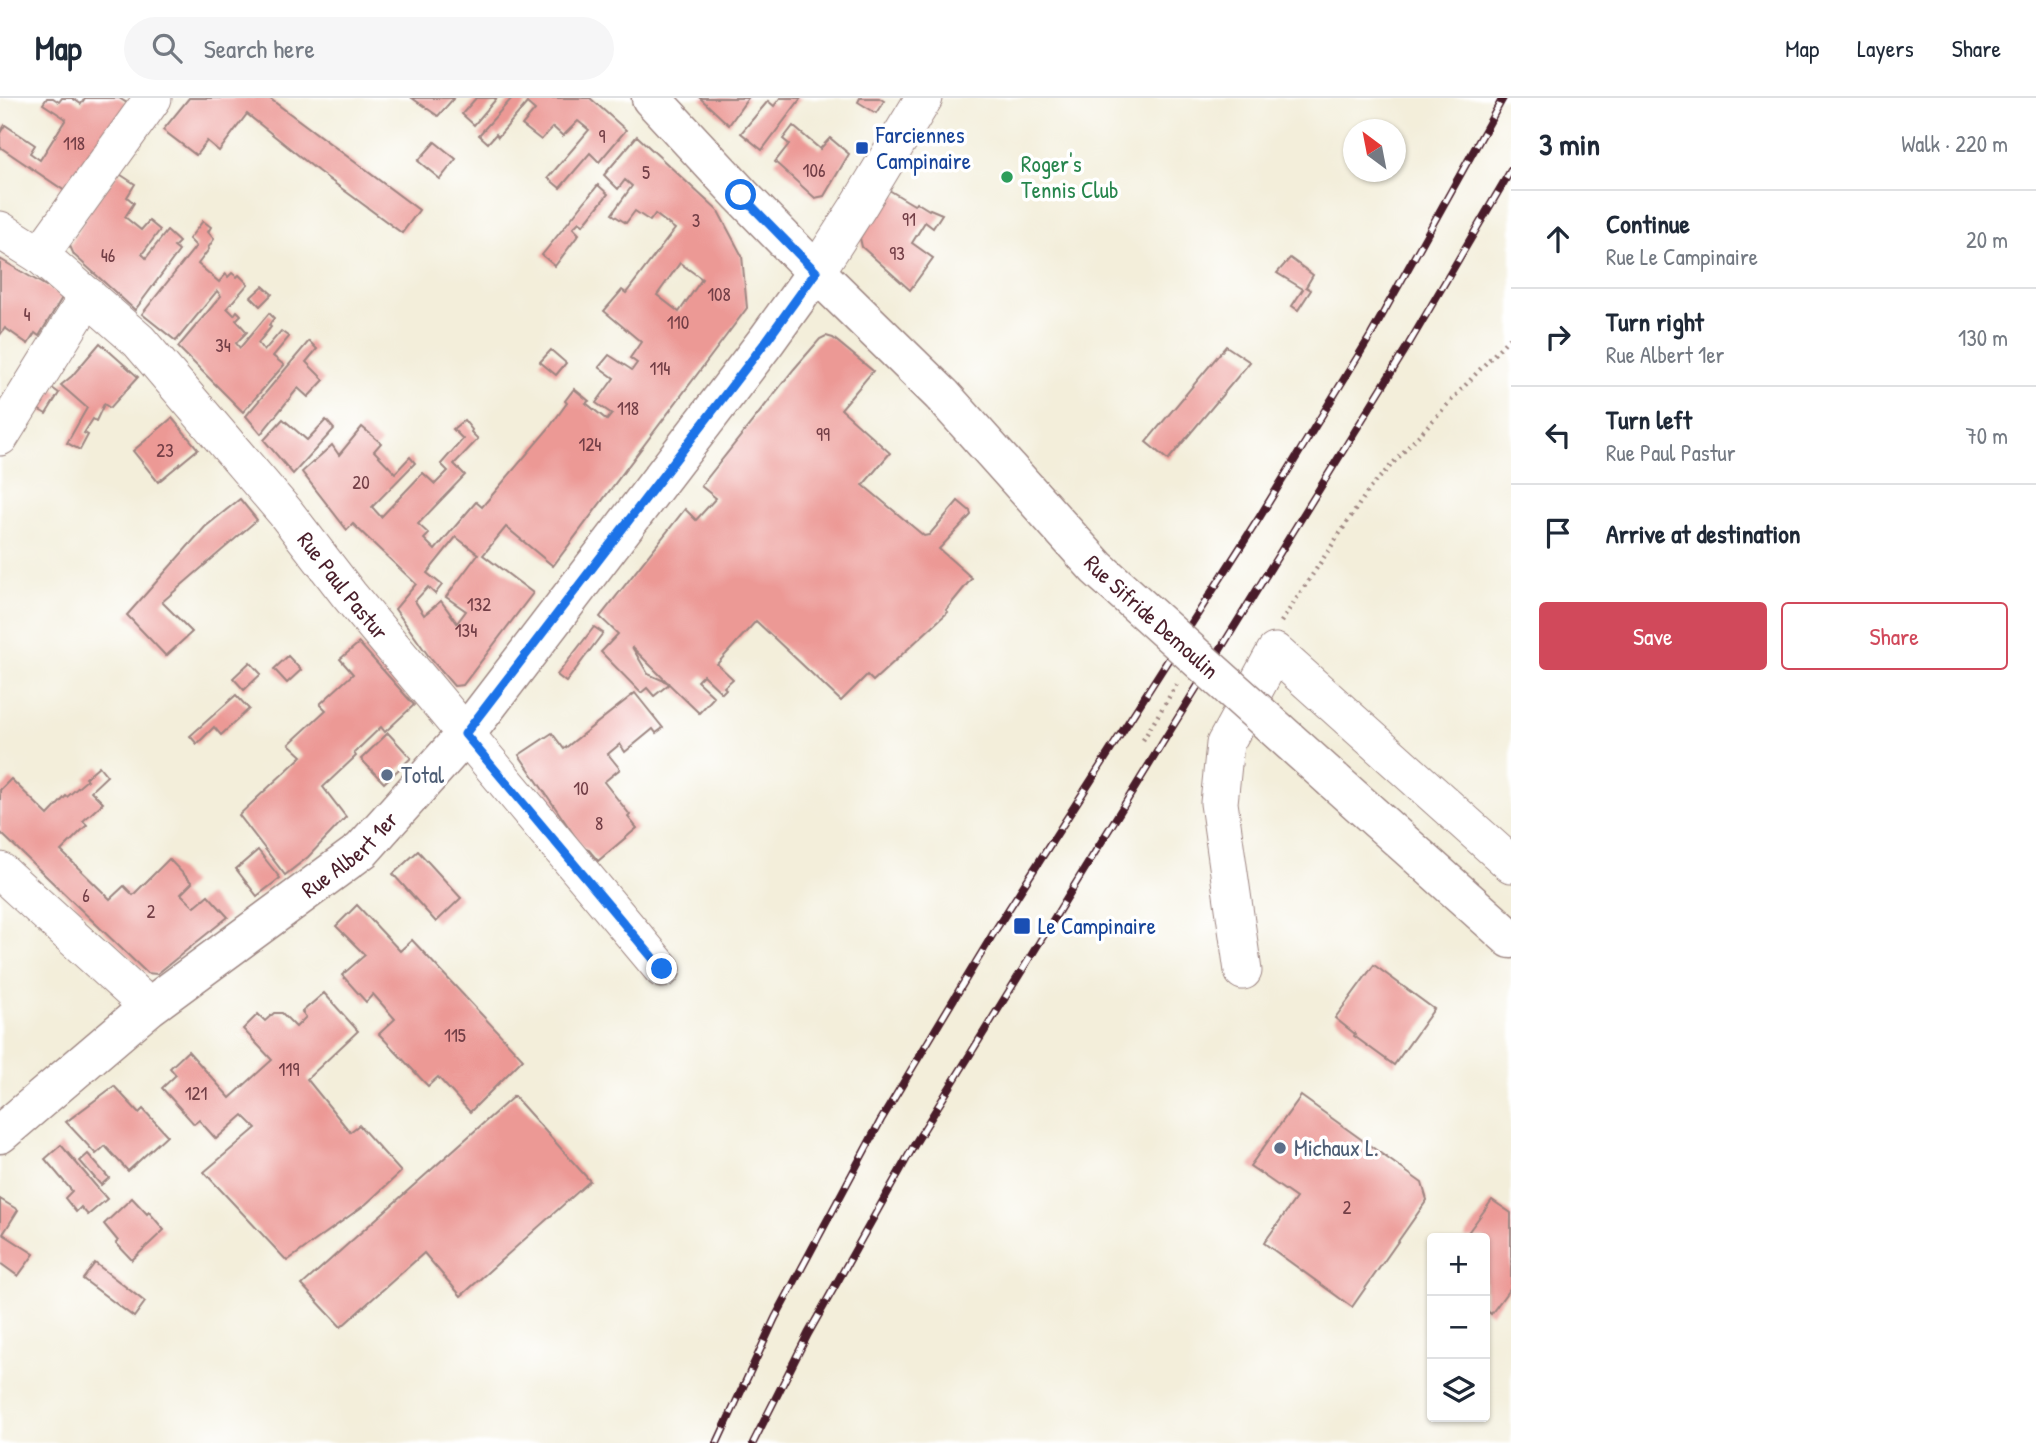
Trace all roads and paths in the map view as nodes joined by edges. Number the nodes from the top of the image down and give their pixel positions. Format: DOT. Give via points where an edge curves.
graph roads {
  1 [pos="153,98"];
  2 [pos="651,98"];
  3 [pos="924,98"];
  4 [pos="0,230"];
  5 [pos="40,255"];
  6 [pos="816,272"];
  7 [pos="88,296"];
  8 [pos="1511,336"];
  9 [pos="0,437"];
  10 [pos="1275,652"];
  11 [pos="1195,655"];
  12 [pos="465,734"];
  13 [pos="1143,740"];
  14 [pos="1511,864"];
  15 [pos="0,871"];
  16 [pos="1511,939"];
  17 [pos="662,969"];
  18 [pos="1243,971"];
  19 [pos="149,1007"];
  20 [pos="0,1134"];
  1 -- 5 [label="street"];
  2 -- 6 [label="main road, Rue Sifride Demoulin"];
  3 -- 6 [label="street, Rue Albert 1er"];
  4 -- 5 [label="street, Rue Paul Pastur"];
  5 -- 7 [label="street, Rue Paul Pastur"];
  6 -- 11 [label="main road, Rue Sifride Demoulin, bridge" via="943,396 1097,568"];
  6 -- 12 [label="main road, Rue Albert 1er"];
  7 -- 9 [label="street"];
  7 -- 12 [label="street, Rue Paul Pastur" via="148,351"];
  8 -- 10 [label="path" via="1370,488 1275,632"];
  10 -- 14 [label="street"];
  10 -- 18 [label="street" via="1225,744 1219,803"];
  11 -- 13 [label="path"];
  11 -- 16 [label="main road, Rue Sifride Demoulin, bridge"];
  12 -- 17 [label="street, Rue Paul Pastur"];
  12 -- 19 [label="main road, Rue Albert 1er" via="362,850"];
  15 -- 19 [label="street"];
  19 -- 20 [label="main road, Rue Albert 1er"];
}
